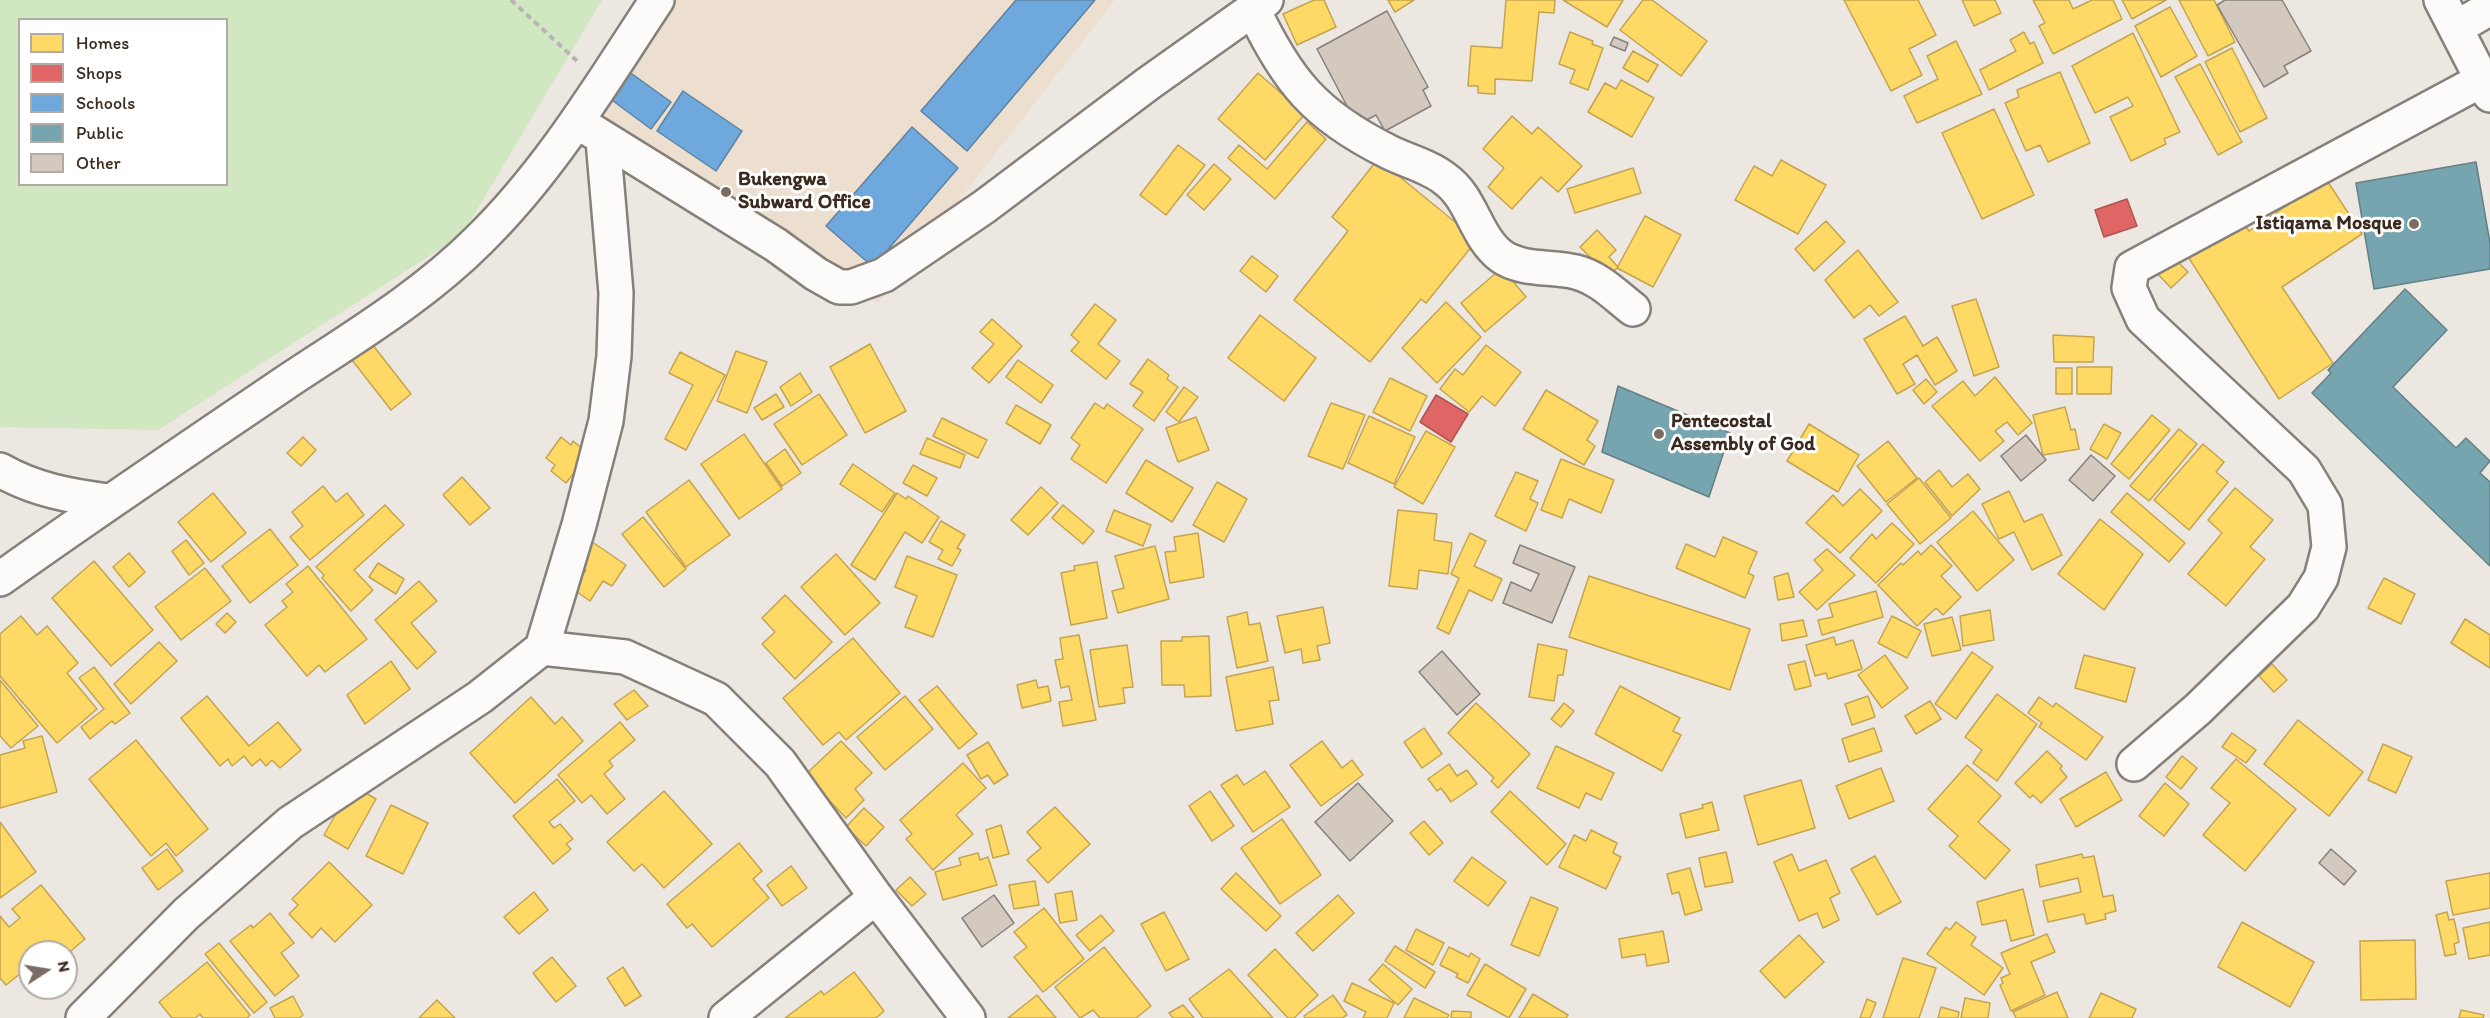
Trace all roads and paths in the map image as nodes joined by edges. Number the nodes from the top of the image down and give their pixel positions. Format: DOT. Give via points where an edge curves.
graph roads {
  1 [pos="511,0"];
  2 [pos="657,0"];
  3 [pos="1259,5"];
  4 [pos="2490,8"];
  5 [pos="2448,14"];
  6 [pos="602,83"];
  7 [pos="2486,87"];
  8 [pos="590,130"];
  9 [pos="1633,309"];
  10 [pos="0,470"];
  11 [pos="109,501"];
  12 [pos="0,579"];
  13 [pos="542,648"];
  14 [pos="2134,764"];
  15 [pos="876,897"];
  16 [pos="83,1018"];
  17 [pos="726,1018"];
  18 [pos="968,1018"];
  1 -- 6 [label="path"];
  2 -- 6 [label="street"];
  3 -- 8 [label="street" via="984,207 884,275 850,287 839,287 816,274"];
  3 -- 9 [label="street" via="1274,52 1293,82 1323,112 1352,133 1445,178 1463,197 1488,242 1501,255 1516,264 1579,273 1599,282"];
  4 -- 5 [label="street"];
  5 -- 7 [label="street"];
  6 -- 8 [label="street"];
  7 -- 14 [label="street" via="2132,267 2129,288 2143,319 2304,470 2325,505 2329,547 2321,578 2303,607 2198,709"];
  8 -- 11 [label="street" via="448,269 378,321"];
  8 -- 13 [label="street" via="616,293 614,356 606,421"];
  10 -- 11 [label="street" via="22,483"];
  11 -- 12 [label="street"];
  13 -- 15 [label="street" via="625,657 716,699 780,763"];
  13 -- 16 [label="street" via="480,697 290,823 186,914"];
  15 -- 17 [label="street"];
  15 -- 18 [label="street"];
}
